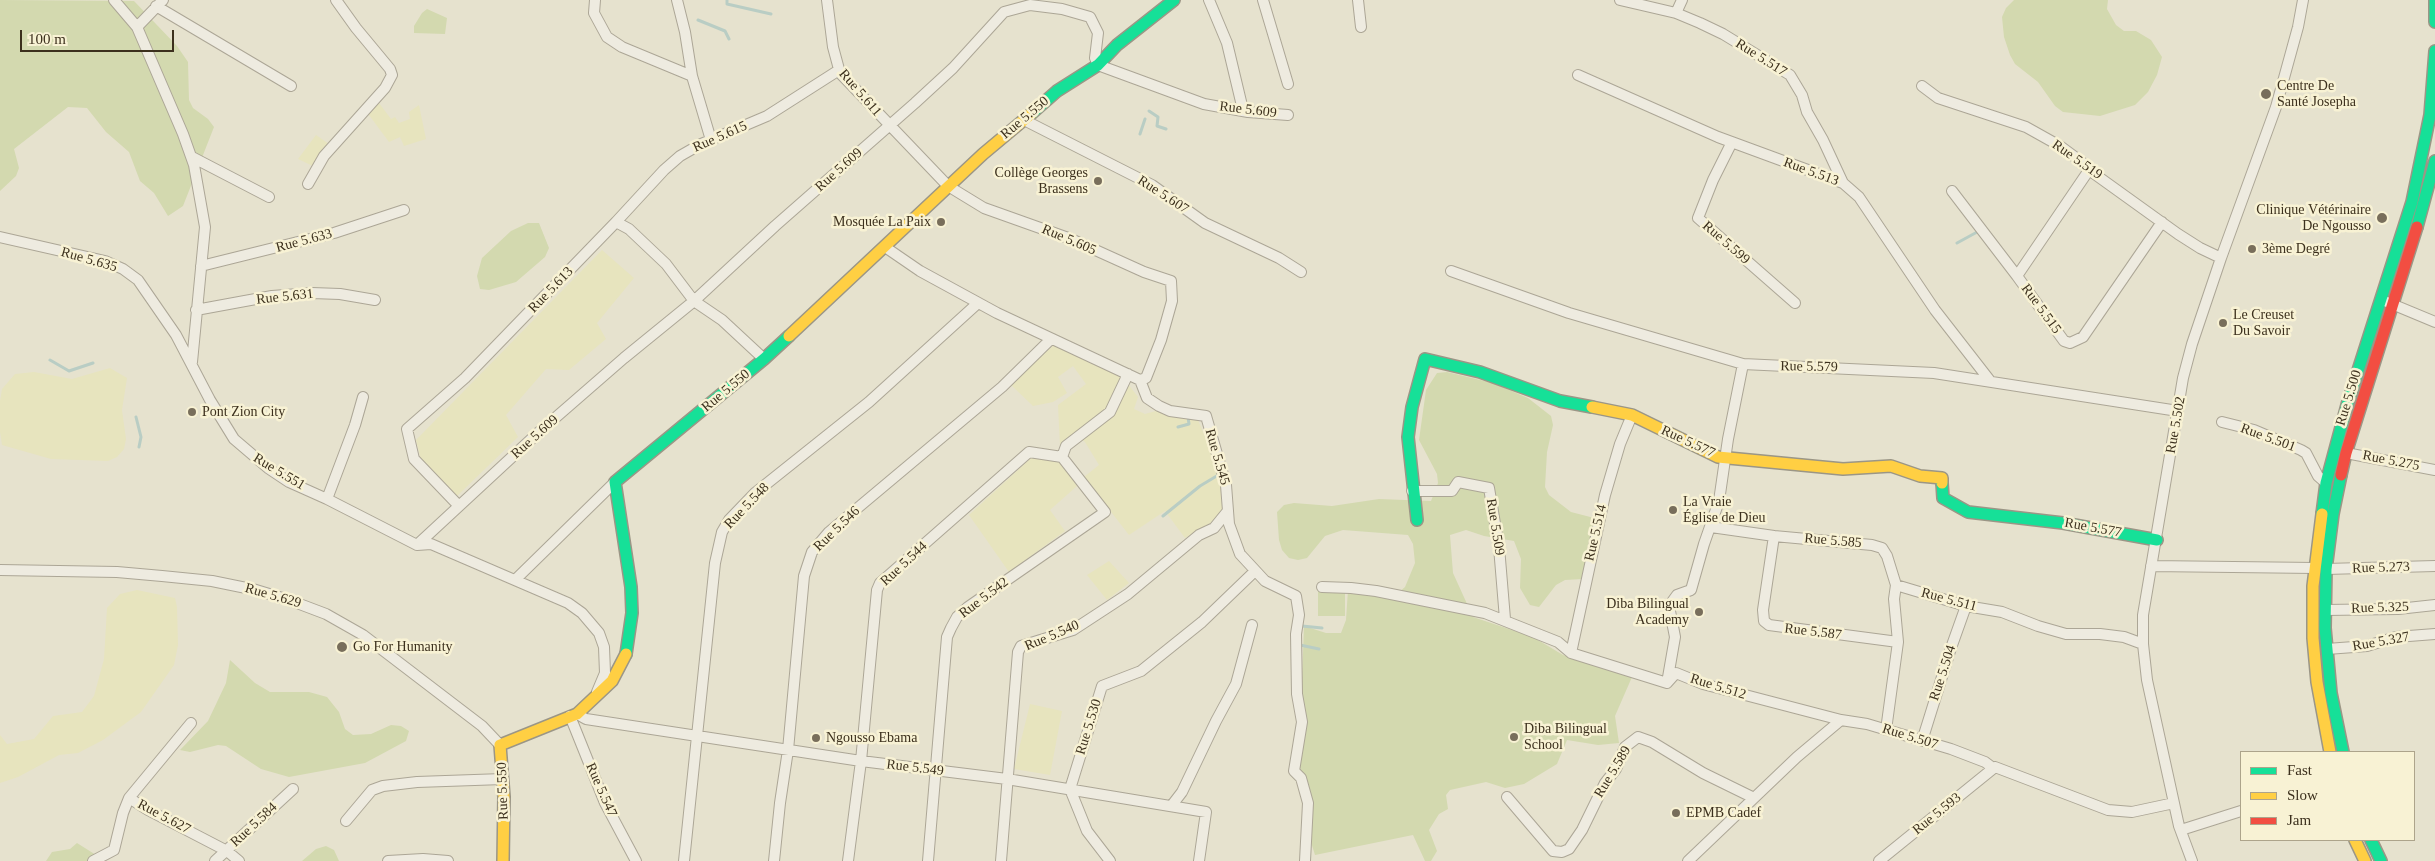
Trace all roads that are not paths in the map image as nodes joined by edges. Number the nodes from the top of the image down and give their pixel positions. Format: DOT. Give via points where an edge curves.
graph roads {
  1 [pos="114,0"];
  2 [pos="336,0"];
  3 [pos="595,0"];
  4 [pos="677,0"];
  5 [pos="827,0"];
  6 [pos="1173,0"];
  7 [pos="1209,0"];
  8 [pos="1263,0"];
  9 [pos="1358,0"];
  10 [pos="1620,0"];
  11 [pos="1682,0"];
  12 [pos="2303,0"];
  13 [pos="2434,0"];
  14 [pos="160,3"];
  15 [pos="1676,13"];
  16 [pos="2435,22"];
  17 [pos="136,27"];
  18 [pos="1361,27"];
  19 [pos="2435,51"];
  20 [pos="1098,65"];
  21 [pos="839,70"];
  22 [pos="1578,75"];
  23 [pos="692,76"];
  24 [pos="1288,84"];
  25 [pos="291,86"];
  26 [pos="1922,86"];
  27 [pos="1243,110"];
  28 [pos="1288,115"];
  29 [pos="1024,120"];
  30 [pos="888,125"];
  31 [pos="711,140"];
  32 [pos="1732,142"];
  33 [pos="192,157"];
  34 [pos="2435,161"];
  35 [pos="2089,170"];
  36 [pos="1843,183"];
  37 [pos="308,184"];
  38 [pos="948,186"];
  39 [pos="1952,191"];
  40 [pos="269,197"];
  41 [pos="404,210"];
  42 [pos="616,222"];
  43 [pos="2162,222"];
  44 [pos="0,237"];
  45 [pos="885,248"];
  46 [pos="2221,258"];
  47 [pos="201,266"];
  48 [pos="1451,271"];
  49 [pos="1301,272"];
  50 [pos="2017,276"];
  51 [pos="2382,299"];
  52 [pos="374,300"];
  53 [pos="694,301"];
  54 [pos="978,303"];
  55 [pos="1795,303"];
  56 [pos="2393,304"];
  57 [pos="196,310"];
  58 [pos="2435,322"];
  59 [pos="1051,339"];
  60 [pos="764,358"];
  61 [pos="192,363"];
  62 [pos="1743,364"];
  63 [pos="1128,374"];
  64 [pos="1140,380"];
  65 [pos="1991,382"];
  66 [pos="362,397"];
  67 [pos="2178,410"];
  68 [pos="1632,415"];
  69 [pos="2222,422"];
  70 [pos="2346,453"];
  71 [pos="1062,457"];
  72 [pos="1727,457"];
  73 [pos="2435,470"];
  74 [pos="615,482"];
  75 [pos="2326,484"];
  76 [pos="1412,491"];
  77 [pos="328,499"];
  78 [pos="459,506"];
  79 [pos="1227,512"];
  80 [pos="1417,520"];
  81 [pos="1712,527"];
  82 [pos="1774,536"];
  83 [pos="2157,540"];
  84 [pos="416,545"];
  85 [pos="2151,566"];
  86 [pos="2435,566"];
  87 [pos="2320,569"];
  88 [pos="0,570"];
  89 [pos="1255,571"];
  90 [pos="515,580"];
  91 [pos="1896,585"];
  92 [pos="1322,588"];
  93 [pos="2435,605"];
  94 [pos="1966,606"];
  95 [pos="2325,610"];
  96 [pos="1505,619"];
  97 [pos="1252,625"];
  98 [pos="2435,634"];
  99 [pos="1898,642"];
  100 [pos="2143,644"];
  101 [pos="2327,649"];
  102 [pos="1571,653"];
  103 [pos="1667,683"];
  104 [pos="591,702"];
  105 [pos="574,715"];
  106 [pos="1841,720"];
  107 [pos="190,723"];
  108 [pos="1886,730"];
  109 [pos="697,735"];
  110 [pos="1922,741"];
  111 [pos="500,745"];
  112 [pos="788,750"];
  113 [pos="2330,751"];
  114 [pos="2343,751"];
  115 [pos="861,761"];
  116 [pos="1995,767"];
  117 [pos="934,770"];
  118 [pos="503,779"];
  119 [pos="1007,779"];
  120 [pos="293,789"];
  121 [pos="1070,790"];
  122 [pos="1507,797"];
  123 [pos="129,798"];
  124 [pos="1754,798"];
  125 [pos="2174,803"];
  126 [pos="1172,806"];
  127 [pos="2240,811"];
  128 [pos="346,821"];
  129 [pos="2181,830"];
  130 [pos="2355,841"];
  131 [pos="2371,841"];
  132 [pos="226,851"];
  133 [pos="92,861"];
  134 [pos="215,861"];
  135 [pos="239,861"];
  136 [pos="388,861"];
  137 [pos="448,861"];
  138 [pos="503,861"];
  139 [pos="636,861"];
  140 [pos="684,861"];
  141 [pos="774,861"];
  142 [pos="848,861"];
  143 [pos="928,861"];
  144 [pos="1001,861"];
  145 [pos="1110,861"];
  146 [pos="1199,861"];
  147 [pos="1306,861"];
  148 [pos="1688,861"];
  149 [pos="1879,861"];
  150 [pos="2192,861"];
  151 [pos="2365,861"];
  152 [pos="2381,861"];
  1 -- 17 [label="street"];
  2 -- 37 [label="street" via="392,75 385,88 329,149"];
  3 -- 23 [label="street" via="594,13 607,37 622,47"];
  4 -- 23 [label="street"];
  5 -- 21 [label="street, Rue 5.611"];
  6 -- 20 [label="street, Rue 5.550" via="1117,45"];
  7 -- 27 [label="street" via="1227,43"];
  8 -- 24 [label="street"];
  9 -- 18 [label="street"];
  10 -- 15 [label="street, Rue 5.517"];
  11 -- 15 [label="street"];
  12 -- 46 [label="street, Rue 5.502" via="2276,106"];
  13 -- 16 [label="street"];
  14 -- 17 [label="street"];
  14 -- 25 [label="street" via="213,42"];
  15 -- 36 [label="street, Rue 5.517" via="1723,34 1790,75"];
  17 -- 33 [label="street"];
  19 -- 51 [label="street, Rue 5.500" via="2423,155 2403,235"];
  20 -- 27 [label="street, Rue 5.609" via="1204,104"];
  20 -- 29 [label="street, Rue 5.550" via="1057,91"];
  20 -- 30 [label="street, Rue 5.609" via="1095,58 1098,33 1090,17 1030,5 1004,12 953,68"];
  21 -- 30 [label="street, Rue 5.611"];
  21 -- 31 [label="street, Rue 5.615" via="767,116"];
  22 -- 32 [label="street, Rue 5.513"];
  23 -- 31 [label="street"];
  26 -- 35 [label="street, Rue 5.519" via="1960,108 2026,127 2060,146"];
  27 -- 28 [label="street, Rue 5.609"];
  29 -- 38 [label="street, Rue 5.550"];
  29 -- 49 [label="street, Rue 5.607" via="1152,185 1205,223"];
  30 -- 38 [label="street, Rue 5.605"];
  30 -- 53 [label="street, Rue 5.609"];
  31 -- 42 [label="street, Rue 5.615" via="680,156"];
  32 -- 36 [label="street, Rue 5.513"];
  32 -- 55 [label="street, Rue 5.599" via="1698,218"];
  33 -- 40 [label="street"];
  33 -- 47 [label="street" via="205,226"];
  34 -- 56 [label="street, Rue 5.500"];
  35 -- 43 [label="street, Rue 5.519"];
  35 -- 50 [label="street, Rue 5.515"];
  36 -- 65 [label="street, Rue 5.513" via="1859,197 1935,310"];
  38 -- 45 [label="street, Rue 5.550"];
  38 -- 64 [label="street, Rue 5.605" via="984,208 1071,239 1171,281 1172,300 1161,340 1146,378"];
  39 -- 50 [label="street"];
  41 -- 47 [label="street, Rue 5.633" via="334,233"];
  42 -- 53 [label="street" via="629,229 666,264"];
  42 -- 78 [label="street, Rue 5.613" via="465,378 407,428 414,459"];
  43 -- 46 [label="street, Rue 5.519"];
  43 -- 50 [label="street, Rue 5.515" via="2088,330 2070,343 2064,341"];
  44 -- 61 [label="street, Rue 5.635" via="104,261 123,269 138,280 151,297"];
  45 -- 54 [label="street"];
  45 -- 60 [label="street, Rue 5.550"];
  46 -- 67 [label="street, Rue 5.502" via="2192,344"];
  47 -- 57 [label="street"];
  48 -- 62 [label="street, Rue 5.579" via="1569,313"];
  51 -- 56 [label="street"];
  51 -- 75 [label="street, Rue 5.500" via="2347,405"];
  52 -- 57 [label="street, Rue 5.631" via="312,293 272,296"];
  53 -- 60 [label="street" via="722,320"];
  53 -- 78 [label="street, Rue 5.609" via="539,432"];
  54 -- 59 [label="street"];
  54 -- 109 [label="street, Rue 5.548" via="869,402 755,494 729,520 722,532 716,563"];
  56 -- 58 [label="street"];
  56 -- 70 [label="street, Rue 5.500"];
  57 -- 61 [label="street"];
  59 -- 63 [label="street"];
  59 -- 112 [label="street, Rue 5.546" via="1002,387 829,532 812,552 804,576"];
  60 -- 74 [label="street, Rue 5.550"];
  61 -- 77 [label="street, Rue 5.551" via="210,400 234,439 248,454 289,482"];
  62 -- 65 [label="street, Rue 5.579" via="1934,373"];
  62 -- 72 [label="street"];
  63 -- 64 [label="street"];
  63 -- 71 [label="street" via="1110,412 1066,446"];
  64 -- 79 [label="street, Rue 5.545" via="1147,398 1159,406 1170,411 1206,416 1226,484"];
  65 -- 67 [label="street, Rue 5.579"];
  66 -- 77 [label="street"];
  67 -- 83 [label="street, Rue 5.502"];
  68 -- 72 [label="street, Rue 5.577" via="1704,452"];
  68 -- 76 [label="street, Rue 5.577" via="1560,402 1480,372 1425,359 1408,436"];
  68 -- 102 [label="street, Rue 5.514" via="1605,495"];
  69 -- 75 [label="street, Rue 5.501" via="2274,437 2301,450"];
  70 -- 73 [label="street, Rue 5.275"];
  70 -- 87 [label="street, Rue 5.500"];
  71 -- 115 [label="street, Rue 5.544" via="1029,452 880,583"];
  71 -- 117 [label="street, Rue 5.542" via="1105,512 957,617 947,637"];
  72 -- 81 [label="street"];
  72 -- 83 [label="street, Rue 5.577" via="1843,469 1891,466 1920,476 1942,478 1943,498 1968,512 2063,523"];
  74 -- 90 [label="street"];
  74 -- 104 [label="street, Rue 5.550" via="631,587 630,628 621,667"];
  75 -- 87 [label="street, Rue 5.500"];
  76 -- 80 [label="street, Rue 5.577"];
  76 -- 96 [label="street, Rue 5.509" via="1452,491 1458,482 1489,488 1499,547"];
  77 -- 84 [label="street, Rue 5.551"];
  78 -- 84 [label="street, Rue 5.609"];
  79 -- 89 [label="street, Rue 5.545" via="1240,554"];
  79 -- 119 [label="street, Rue 5.540" via="1214,528 1199,535 1128,594 1073,630 1021,646"];
  81 -- 82 [label="street"];
  81 -- 103 [label="street" via="1691,590 1678,595 1669,606 1675,637"];
  82 -- 91 [label="street, Rue 5.585" via="1872,544 1882,548"];
  82 -- 99 [label="street, Rue 5.587" via="1764,621 1769,625"];
  83 -- 85 [label="street, Rue 5.502"];
  84 -- 90 [label="street, Rue 5.551" via="431,544"];
  85 -- 87 [label="street, Rue 5.273"];
  85 -- 100 [label="street, Rue 5.502" via="2143,615"];
  86 -- 87 [label="street, Rue 5.273"];
  87 -- 95 [label="street, Rue 5.500"];
  87 -- 113 [label="street, Rue 5.500" via="2313,638 2317,682"];
  88 -- 111 [label="street, Rue 5.629" via="117,572 212,581 295,602 326,614 363,635 482,726"];
  89 -- 121 [label="street, Rue 5.530" via="1202,622 1141,671 1102,686"];
  89 -- 147 [label="street, Rue 5.545" via="1266,581 1296,596 1299,615 1296,634 1297,694 1302,722 1294,771 1301,778 1308,803"];
  90 -- 104 [label="street, Rue 5.551" via="568,603 591,621 600,633 605,673"];
  91 -- 94 [label="street, Rue 5.511"];
  91 -- 99 [label="street"];
  92 -- 96 [label="street" via="1351,588 1429,600"];
  93 -- 95 [label="street, Rue 5.325"];
  94 -- 100 [label="street, Rue 5.511" via="2002,612 2066,634 2124,637"];
  94 -- 110 [label="street, Rue 5.504"];
  95 -- 101 [label="street, Rue 5.500"];
  96 -- 102 [label="street" via="1558,642"];
  97 -- 126 [label="street" via="1236,684"];
  98 -- 101 [label="street, Rue 5.327"];
  99 -- 108 [label="street"];
  100 -- 125 [label="street, Rue 5.502" via="2147,680"];
  101 -- 114 [label="street, Rue 5.500" via="2331,693"];
  102 -- 103 [label="street"];
  103 -- 106 [label="street, Rue 5.512" via="1676,673 1703,684"];
  104 -- 105 [label="street, Rue 5.550"];
  105 -- 109 [label="street, Rue 5.549"];
  105 -- 111 [label="street, Rue 5.550"];
  105 -- 139 [label="street, Rue 5.547" via="605,803"];
  106 -- 108 [label="street, Rue 5.507"];
  106 -- 124 [label="street"];
  107 -- 123 [label="street"];
  108 -- 110 [label="street, Rue 5.507"];
  109 -- 112 [label="street, Rue 5.549"];
  109 -- 140 [label="street, Rue 5.548"];
  110 -- 116 [label="street, Rue 5.507"];
  111 -- 118 [label="street, Rue 5.550"];
  112 -- 115 [label="street, Rue 5.549"];
  112 -- 141 [label="street, Rue 5.546"];
  115 -- 117 [label="street, Rue 5.549"];
  115 -- 142 [label="street, Rue 5.544"];
  116 -- 125 [label="street, Rue 5.507" via="2108,810 2132,812"];
  116 -- 149 [label="street, Rue 5.593"];
  117 -- 119 [label="street, Rue 5.549"];
  117 -- 143 [label="street, Rue 5.542"];
  118 -- 128 [label="street" via="383,786 372,790"];
  118 -- 138 [label="street, Rue 5.550"];
  119 -- 121 [label="street, Rue 5.549"];
  119 -- 144 [label="street, Rue 5.540"];
  120 -- 132 [label="street, Rue 5.584"];
  121 -- 126 [label="street, Rue 5.549"];
  121 -- 145 [label="street" via="1087,831"];
  122 -- 124 [label="street, Rue 5.589" via="1553,851 1569,849 1616,769 1625,747 1638,737"];
  123 -- 132 [label="street, Rue 5.627"];
  123 -- 133 [label="street, Rue 5.627" via="122,813 114,850"];
  124 -- 148 [label="street"];
  125 -- 129 [label="street, Rue 5.502"];
  126 -- 146 [label="street, Rue 5.549" via="1206,812"];
  127 -- 129 [label="street"];
  129 -- 150 [label="street, Rue 5.502"];
  130 -- 151 [label="street"];
  131 -- 152 [label="street"];
  132 -- 134 [label="street, Rue 5.584"];
  132 -- 135 [label="street, Rue 5.627"];
  136 -- 137 [label="street"];
}
